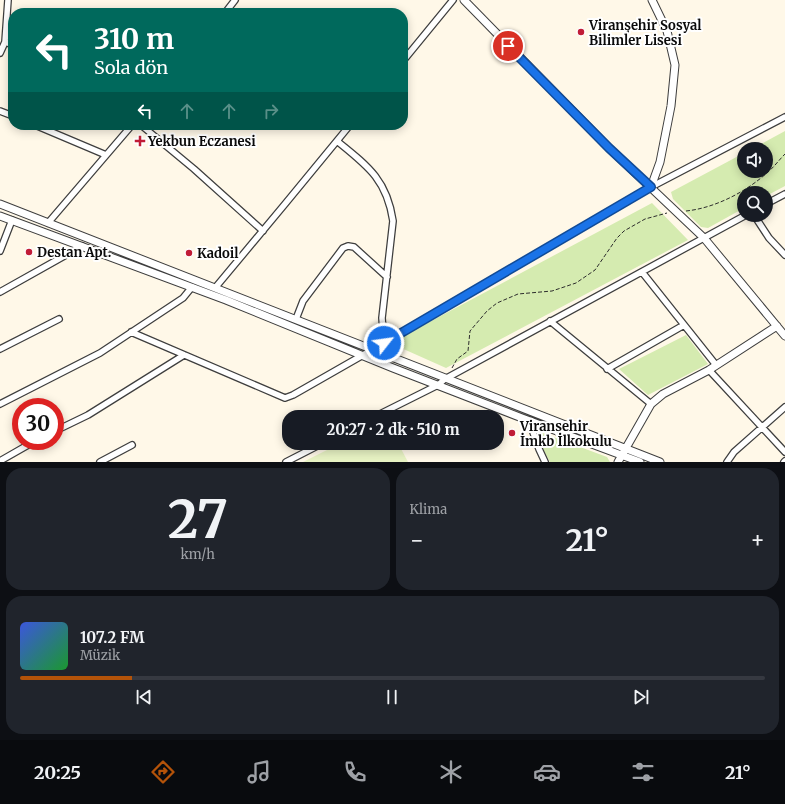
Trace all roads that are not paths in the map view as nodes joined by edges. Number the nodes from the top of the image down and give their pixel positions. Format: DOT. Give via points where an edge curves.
graph roads {
  1 [pos="8,0"];
  2 [pos="235,0"];
  3 [pos="453,0"];
  4 [pos="464,0"];
  5 [pos="652,0"];
  6 [pos="228,8"];
  7 [pos="5,42"];
  8 [pos="8,43"];
  9 [pos="0,53"];
  10 [pos="408,55"];
  11 [pos="785,117"];
  12 [pos="47,130"];
  13 [pos="128,130"];
  14 [pos="147,130"];
  15 [pos="346,130"];
  16 [pos="337,142"];
  17 [pos="106,155"];
  18 [pos="651,187"];
  19 [pos="785,194"];
  20 [pos="773,200"];
  21 [pos="0,204"];
  22 [pos="0,216"];
  23 [pos="12,220"];
  24 [pos="737,220"];
  25 [pos="759,222"];
  26 [pos="48,223"];
  27 [pos="263,231"];
  28 [pos="704,238"];
  29 [pos="82,246"];
  30 [pos="0,251"];
  31 [pos="784,251"];
  32 [pos="642,272"];
  33 [pos="387,278"];
  34 [pos="192,287"];
  35 [pos="214,288"];
  36 [pos="0,292"];
  37 [pos="59,319"];
  38 [pos="296,319"];
  39 [pos="550,322"];
  40 [pos="684,325"];
  41 [pos="777,326"];
  42 [pos="131,332"];
  43 [pos="785,336"];
  44 [pos="384,343"];
  45 [pos="0,349"];
  46 [pos="373,349"];
  47 [pos="184,355"];
  48 [pos="362,355"];
  49 [pos="716,365"];
  50 [pos="607,369"];
  51 [pos="709,370"];
  52 [pos="445,379"];
  53 [pos="438,385"];
  54 [pos="0,404"];
  55 [pos="651,404"];
  56 [pos="785,407"];
  57 [pos="388,410"];
  58 [pos="529,421"];
  59 [pos="64,427"];
  60 [pos="763,427"];
  61 [pos="132,445"];
  62 [pos="20,450"];
  63 [pos="309,450"];
  64 [pos="624,452"];
  65 [pos="785,452"];
  66 [pos="0,461"];
  67 [pos="100,462"];
  68 [pos="286,462"];
  69 [pos="546,462"];
  70 [pos="618,462"];
  71 [pos="640,462"];
  72 [pos="660,462"];
  73 [pos="727,462"];
  1 -- 7 [label="street"];
  2 -- 6 [label="street"];
  3 -- 10 [label="street"];
  4 -- 18 [label="street" via="609,148"];
  5 -- 18 [label="street" via="667,31 675,65 671,106 660,162"];
  7 -- 8 [label="street"];
  7 -- 9 [label="street"];
  11 -- 18 [label="street"];
  12 -- 17 [label="street"];
  13 -- 17 [label="street"];
  14 -- 27 [label="street"];
  15 -- 16 [label="street"];
  16 -- 27 [label="street"];
  16 -- 33 [label="street" via="372,171 386,193 393,221"];
  17 -- 26 [label="street"];
  18 -- 28 [label="street"];
  18 -- 44 [label="street"];
  19 -- 20 [label="street"];
  21 -- 26 [label="street"];
  22 -- 23 [label="street"];
  23 -- 29 [label="street"];
  23 -- 30 [label="street"];
  24 -- 28 [label="street"];
  25 -- 31 [label="street" via="769,238"];
  26 -- 35 [label="street"];
  27 -- 35 [label="street"];
  28 -- 32 [label="street"];
  28 -- 41 [label="street"];
  29 -- 34 [label="street"];
  29 -- 36 [label="street"];
  32 -- 39 [label="street"];
  32 -- 40 [label="street"];
  33 -- 38 [label="street" via="354,247 343,248 303,301"];
  33 -- 44 [label="street" via="382,318"];
  34 -- 42 [label="street" via="183,298"];
  34 -- 48 [label="street"];
  35 -- 38 [label="street"];
  37 -- 45 [label="street"];
  38 -- 46 [label="street"];
  39 -- 50 [label="street"];
  39 -- 52 [label="street"];
  40 -- 49 [label="street"];
  40 -- 50 [label="street"];
  41 -- 43 [label="street"];
  41 -- 49 [label="street"];
  42 -- 47 [label="street"];
  42 -- 54 [label="street" via="100,353"];
  44 -- 46 [label="street"];
  46 -- 48 [label="street"];
  46 -- 52 [label="street"];
  47 -- 48 [label="street" via="285,398"];
  47 -- 59 [label="street" via="88,415"];
  48 -- 53 [label="street"];
  49 -- 51 [label="street"];
  50 -- 55 [label="street"];
  51 -- 55 [label="street" via="663,394"];
  51 -- 60 [label="street"];
  52 -- 53 [label="street"];
  52 -- 64 [label="street"];
  53 -- 57 [label="street"];
  53 -- 58 [label="street"];
  55 -- 64 [label="street"];
  56 -- 60 [label="street"];
  58 -- 64 [label="street"];
  58 -- 69 [label="street"];
  60 -- 65 [label="street"];
  60 -- 73 [label="street" via="734,452"];
  61 -- 67 [label="street"];
  62 -- 66 [label="street"];
  63 -- 68 [label="street"];
  64 -- 70 [label="street"];
  64 -- 71 [label="street"];
  64 -- 72 [label="street"];
}
